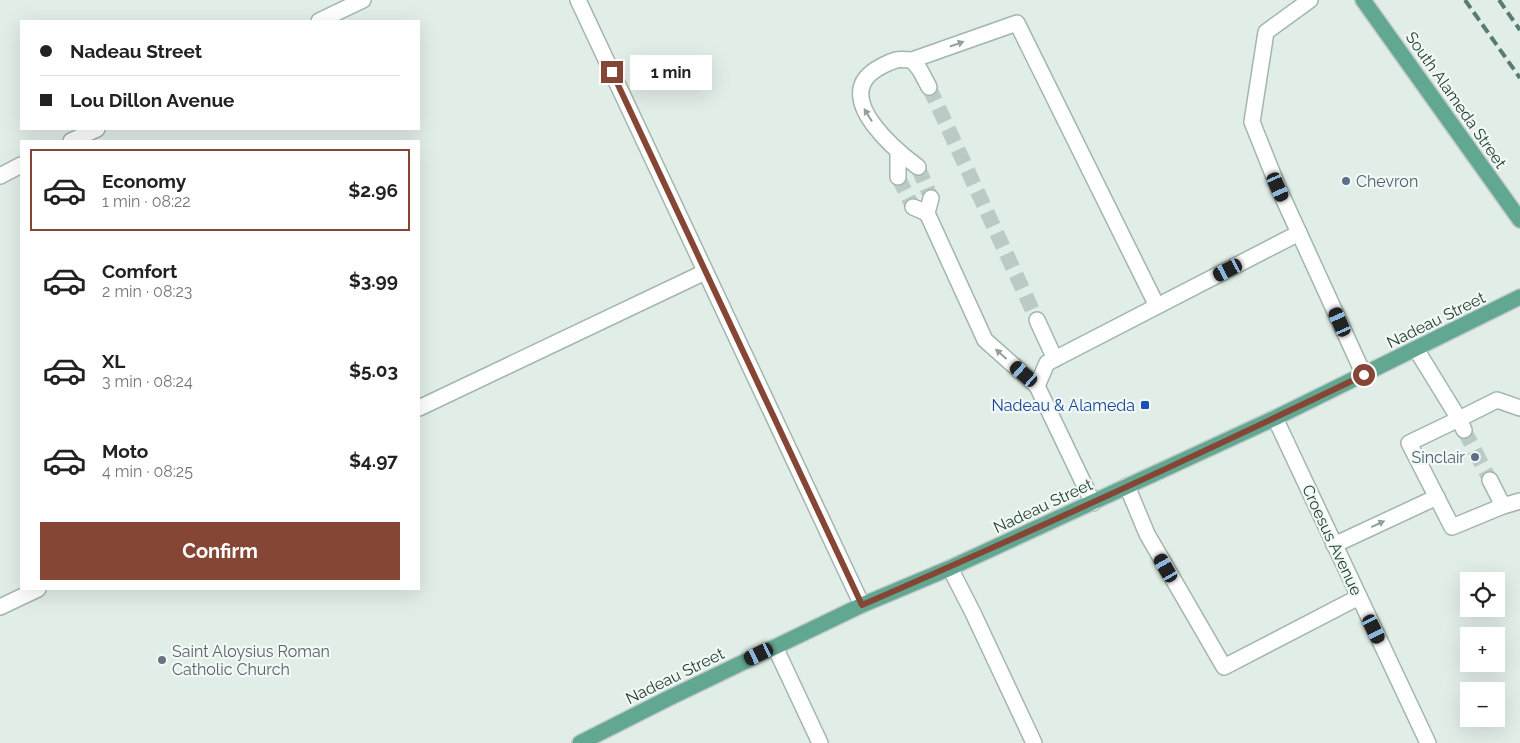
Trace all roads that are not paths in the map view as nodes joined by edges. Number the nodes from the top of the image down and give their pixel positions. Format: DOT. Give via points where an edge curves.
graph roads {
  1 [pos="363,0"];
  2 [pos="578,0"];
  3 [pos="1310,0"];
  4 [pos="1363,0"];
  5 [pos="321,20"];
  6 [pos="912,60"];
  7 [pos="929,87"];
  8 [pos="95,130"];
  9 [pos="73,140"];
  10 [pos="898,153"];
  11 [pos="20,166"];
  12 [pos="918,167"];
  13 [pos="0,176"];
  14 [pos="898,176"];
  15 [pos="913,207"];
  16 [pos="1520,220"];
  17 [pos="1299,233"];
  18 [pos="705,272"];
  19 [pos="1520,297"];
  20 [pos="1158,306"];
  21 [pos="1037,320"];
  22 [pos="1416,349"];
  23 [pos="1055,359"];
  24 [pos="1364,375"];
  25 [pos="1037,386"];
  26 [pos="420,408"];
  27 [pos="1520,408"];
  28 [pos="1274,418"];
  29 [pos="1461,425"];
  30 [pos="1490,480"];
  31 [pos="1127,486"];
  32 [pos="1437,497"];
  33 [pos="1520,501"];
  34 [pos="1093,502"];
  35 [pos="1503,506"];
  36 [pos="1334,545"];
  37 [pos="950,568"];
  38 [pos="36,590"];
  39 [pos="1359,597"];
  40 [pos="862,605"];
  41 [pos="0,607"];
  42 [pos="775,647"];
  43 [pos="580,743"];
  44 [pos="820,743"];
  45 [pos="1034,743"];
  46 [pos="1428,743"];
  1 -- 5 [label="street"];
  2 -- 18 [label="street"];
  3 -- 17 [label="street" via="1266,32 1252,122"];
  4 -- 16 [label="main road, South Alameda Street"];
  6 -- 7 [label="street"];
  10 -- 6 [label="street, one-way" via="865,113 860,95 862,81 873,71 896,60"];
  6 -- 20 [label="street, one-way" via="1017,23"];
  8 -- 9 [label="street"];
  10 -- 12 [label="street"];
  10 -- 14 [label="street"];
  11 -- 13 [label="street"];
  25 -- 15 [label="street, one-way" via="985,340 929,205"];
  17 -- 20 [label="street"];
  17 -- 24 [label="street"];
  18 -- 26 [label="street"];
  18 -- 40 [label="street"];
  19 -- 22 [label="main road, Nadeau Street"];
  20 -- 23 [label="street"];
  21 -- 23 [label="street"];
  22 -- 24 [label="main road, Nadeau Street"];
  22 -- 29 [label="street"];
  23 -- 25 [label="street" via="1048,363"];
  24 -- 28 [label="main road, Nadeau Street"];
  25 -- 34 [label="street"];
  27 -- 29 [label="street" via="1497,400"];
  28 -- 31 [label="main road, Nadeau Street"];
  28 -- 36 [label="street, Croesus Avenue"];
  29 -- 32 [label="street" via="1409,443"];
  30 -- 35 [label="street"];
  31 -- 34 [label="main road, Nadeau Street"];
  31 -- 39 [label="street" via="1147,534 1224,667"];
  32 -- 35 [label="street" via="1452,527"];
  36 -- 32 [label="street, one-way"];
  33 -- 35 [label="street"];
  34 -- 37 [label="main road, Nadeau Street"];
  36 -- 39 [label="street, Croesus Avenue"];
  37 -- 40 [label="main road, Nadeau Street"];
  37 -- 45 [label="street"];
  38 -- 41 [label="street"];
  39 -- 46 [label="street, Croesus Avenue"];
  40 -- 42 [label="main road, Nadeau Street"];
  42 -- 43 [label="main road, Nadeau Street"];
  42 -- 44 [label="street"];
}
